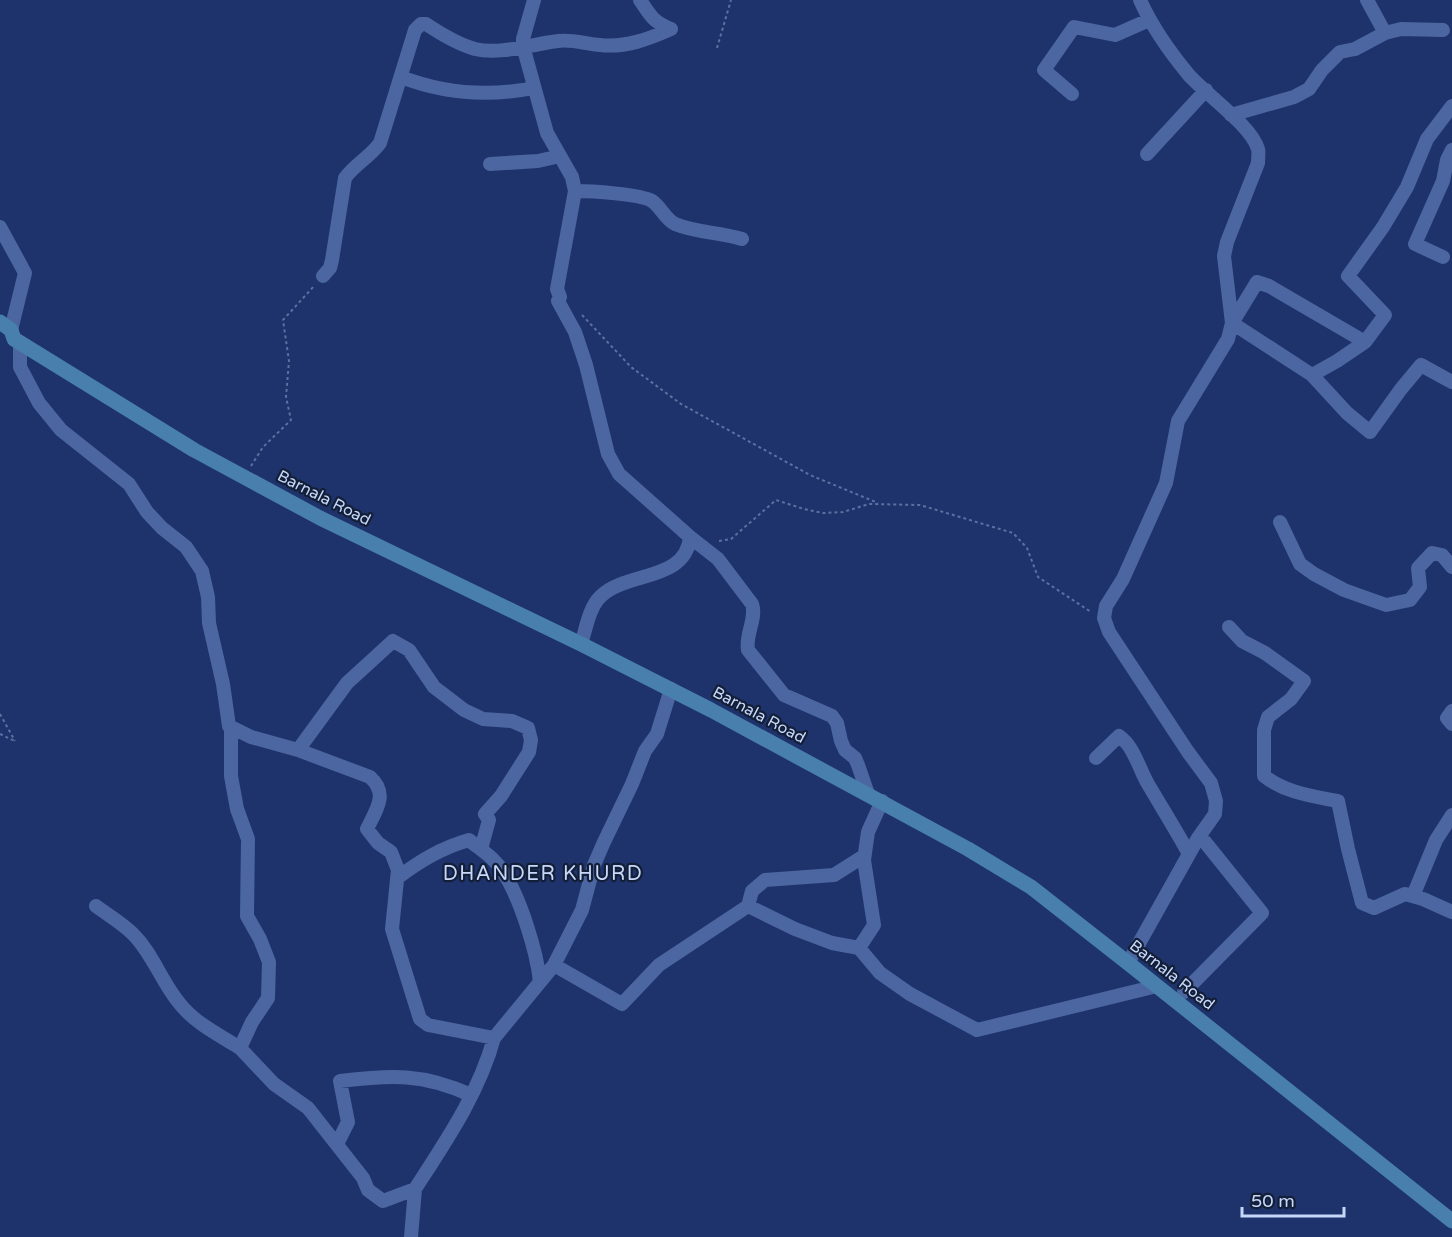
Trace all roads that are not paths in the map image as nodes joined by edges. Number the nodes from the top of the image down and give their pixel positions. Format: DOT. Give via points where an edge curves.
graph roads {
  1 [pos="534,0"];
  2 [pos="640,0"];
  3 [pos="1140,0"];
  4 [pos="1367,0"];
  5 [pos="1149,20"];
  6 [pos="1449,30"];
  7 [pos="1385,33"];
  8 [pos="523,46"];
  9 [pos="401,77"];
  10 [pos="534,88"];
  11 [pos="1206,90"];
  12 [pos="1072,94"];
  13 [pos="1452,106"];
  14 [pos="1231,115"];
  15 [pos="1452,150"];
  16 [pos="1147,154"];
  17 [pos="560,156"];
  18 [pos="490,164"];
  19 [pos="575,191"];
  20 [pos="0,227"];
  21 [pos="742,239"];
  22 [pos="1443,257"];
  23 [pos="322,276"];
  24 [pos="1232,322"];
  25 [pos="5,326"];
  26 [pos="1365,342"];
  27 [pos="20,343"];
  28 [pos="1312,375"];
  29 [pos="1450,375"];
  30 [pos="1280,522"];
  31 [pos="690,537"];
  32 [pos="1452,567"];
  33 [pos="1229,627"];
  34 [pos="581,644"];
  35 [pos="671,689"];
  36 [pos="1452,711"];
  37 [pos="1452,724"];
  38 [pos="231,727"];
  39 [pos="298,750"];
  40 [pos="1096,758"];
  41 [pos="868,794"];
  42 [pos="882,801"];
  43 [pos="1452,815"];
  44 [pos="1198,838"];
  45 [pos="481,849"];
  46 [pos="1189,854"];
  47 [pos="864,856"];
  48 [pos="397,878"];
  49 [pos="1413,896"];
  50 [pos="96,906"];
  51 [pos="748,906"];
  52 [pos="1452,912"];
  53 [pos="859,948"];
  54 [pos="1128,963"];
  55 [pos="554,965"];
  56 [pos="540,982"];
  57 [pos="1157,986"];
  58 [pos="1184,992"];
  59 [pos="494,1038"];
  60 [pos="240,1048"];
  61 [pos="471,1095"];
  62 [pos="337,1144"];
  63 [pos="416,1189"];
  64 [pos="1452,1221"];
  65 [pos="411,1237"];
  1 -- 8 [label="street"];
  2 -- 8 [label="street" via="650,17 671,29 624,44 602,46 561,40"];
  3 -- 5 [label="street"];
  4 -- 7 [label="street"];
  5 -- 11 [label="street" via="1189,76"];
  5 -- 12 [label="street" via="1114,35 1074,27 1044,70"];
  6 -- 7 [label="street" via="1401,29"];
  7 -- 14 [label="street" via="1355,49 1340,52 1309,89 1294,97"];
  8 -- 9 [label="street" via="478,49 421,24 415,30"];
  8 -- 10 [label="street"];
  9 -- 10 [label="street" via="426,87 466,93"];
  9 -- 23 [label="street" via="380,143 345,178 332,260"];
  10 -- 17 [label="street" via="547,133"];
  11 -- 14 [label="street"];
  11 -- 16 [label="street"];
  13 -- 26 [label="street" via="1427,139 1407,187 1383,227 1348,276 1385,315"];
  14 -- 24 [label="street" via="1258,148 1258,162 1224,256"];
  15 -- 22 [label="street" via="1415,244"];
  17 -- 18 [label="street"];
  17 -- 19 [label="street"];
  19 -- 21 [label="street" via="651,201 672,222 700,232"];
  19 -- 31 [label="street" via="558,302 575,332 586,365 608,454 619,474"];
  20 -- 25 [label="street" via="25,273"];
  24 -- 26 [label="street" via="1257,282"];
  24 -- 28 [label="street"];
  24 -- 44 [label="street" via="1228,339 1178,421 1166,483 1123,579 1106,606 1104,618 1140,680 1211,783 1215,814"];
  25 -- 27 [label="main road, Barnala Road"];
  26 -- 28 [label="street"];
  27 -- 34 [label="main road, Barnala Road" via="245,478"];
  27 -- 38 [label="street" via="20,367 39,403 62,430 129,484 147,512 186,547 202,571"];
  28 -- 29 [label="street" via="1370,432 1421,365"];
  30 -- 32 [label="street" via="1300,564 1344,590 1386,605 1410,600 1420,587 1418,567 1431,553 1442,555"];
  31 -- 34 [label="street" via="683,558 675,564 612,587 599,598"];
  31 -- 41 [label="street" via="718,559 752,604 748,650 784,695 832,716 840,741 855,758"];
  33 -- 49 [label="street" via="1242,641 1304,681 1291,699 1268,717 1264,730 1264,776 1292,792 1338,801 1362,903 1374,908 1405,894"];
  34 -- 35 [label="main road, Barnala Road"];
  35 -- 41 [label="main road, Barnala Road"];
  35 -- 55 [label="street" via="657,734 645,751 604,842 582,910"];
  36 -- 37 [label="street" via="1447,718"];
  38 -- 39 [label="street" via="250,737"];
  38 -- 60 [label="street" via="231,776 248,838 247,916 270,962 268,998"];
  39 -- 45 [label="street" via="347,683 393,641 409,650 434,687 464,710 528,728 530,752 485,814 489,820"];
  39 -- 48 [label="street" via="370,777 378,785 381,796 368,829 391,852"];
  40 -- 46 [label="street" via="1119,736 1127,742"];
  41 -- 42 [label="main road, Barnala Road"];
  42 -- 47 [label="street" via="868,832"];
  42 -- 54 [label="main road, Barnala Road" via="1031,887"];
  43 -- 49 [label="street" via="1436,840"];
  44 -- 46 [label="street"];
  44 -- 58 [label="street" via="1262,913"];
  45 -- 48 [label="street" via="469,840 451,845"];
  45 -- 56 [label="street" via="503,871 511,887 538,963"];
  46 -- 54 [label="street"];
  47 -- 51 [label="street" via="834,875 765,880 752,891"];
  47 -- 53 [label="street" via="874,925"];
  48 -- 59 [label="street" via="392,929 420,1019 428,1025"];
  49 -- 52 [label="street"];
  50 -- 60 [label="street" via="133,934 168,989 194,1019"];
  51 -- 53 [label="street" via="832,943"];
  51 -- 55 [label="street" via="659,965 622,1004"];
  53 -- 57 [label="street" via="880,973 910,994 977,1030"];
  54 -- 57 [label="main road, Barnala Road"];
  55 -- 56 [label="street"];
  56 -- 59 [label="street"];
  57 -- 64 [label="main road, Barnala Road"];
  59 -- 61 [label="street"];
  60 -- 62 [label="street" via="274,1084 308,1108"];
  61 -- 62 [label="street" via="448,1085 404,1076 340,1081 348,1122"];
  61 -- 63 [label="street"];
  62 -- 63 [label="street" via="369,1190 383,1201"];
  63 -- 65 [label="street"];
}
